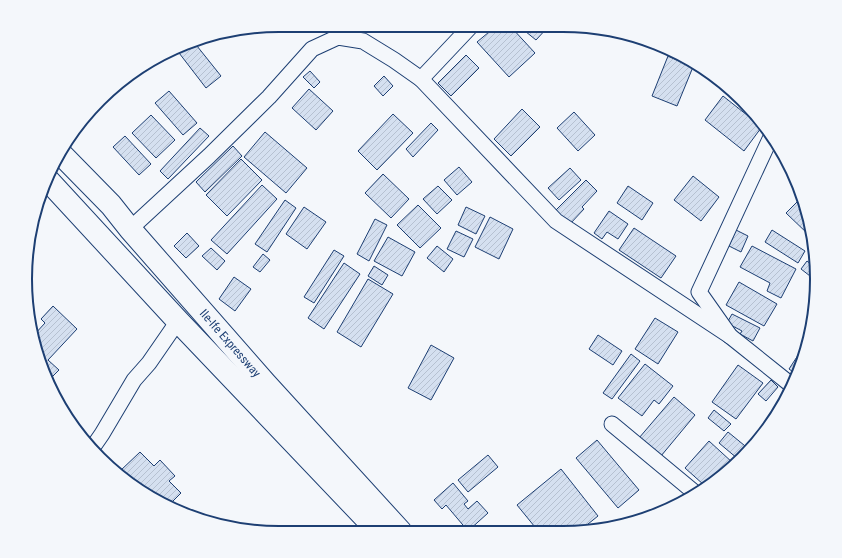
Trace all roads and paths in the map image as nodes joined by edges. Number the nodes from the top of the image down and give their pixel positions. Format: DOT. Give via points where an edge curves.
graph roads {
  1 [pos="465,32"];
  2 [pos="421,79"];
  3 [pos="768,143"];
  4 [pos="64,157"];
  5 [pos="51,184"];
  6 [pos="111,206"];
  7 [pos="90,225"];
  8 [pos="130,229"];
  9 [pos="178,321"];
  10 [pos="730,336"];
  11 [pos="788,382"];
  12 [pos="612,424"];
  13 [pos="95,444"];
  14 [pos="691,490"];
  15 [pos="372,526"];
  16 [pos="396,526"];
  1 -- 2 [label="street"];
  2 -- 8 [label="street" via="363,41 338,37 312,49 215,151"];
  2 -- 10 [label="street" via="556,221"];
  3 -- 10 [label="street" via="699,292"];
  4 -- 6 [label="main road, Ile-Ife Expressway"];
  5 -- 7 [label="main road, Ile-Ife Expressway"];
  6 -- 7 [label="main road"];
  6 -- 8 [label="main road, Ile-Ife Expressway"];
  7 -- 9 [label="main road, Ile-Ife Expressway"];
  8 -- 16 [label="main road, Ile-Ife Expressway"];
  9 -- 13 [label="street" via="134,380"];
  9 -- 15 [label="main road, Ile-Ife Expressway"];
  10 -- 11 [label="street"];
  12 -- 14 [label="street"];
}
